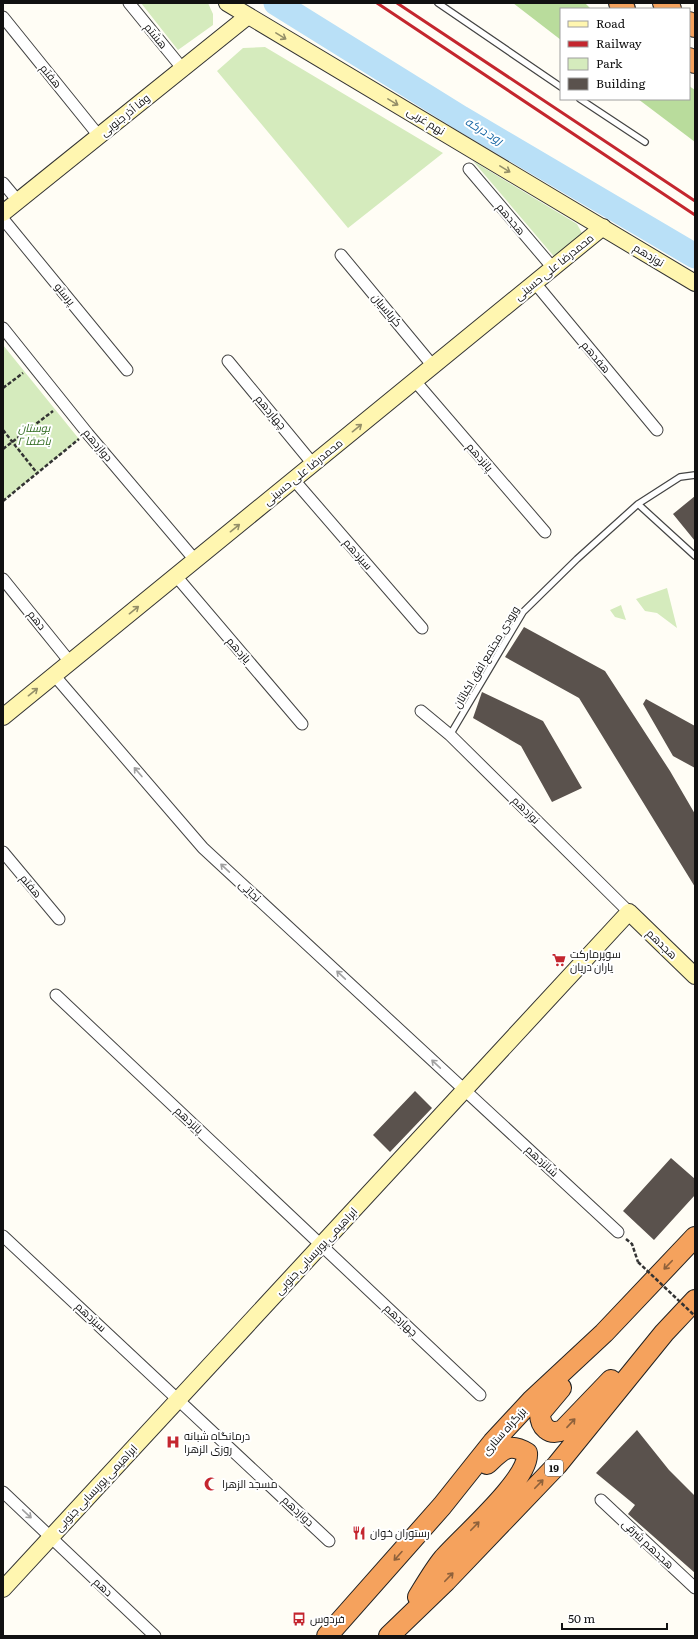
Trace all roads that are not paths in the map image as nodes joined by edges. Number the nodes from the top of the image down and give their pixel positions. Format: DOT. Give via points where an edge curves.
graph roads {
  1 [pos="129,3"];
  2 [pos="227,3"];
  3 [pos="438,3"];
  4 [pos="248,16"];
  5 [pos="3,17"];
  6 [pos="182,68"];
  7 [pos="560,85"];
  8 [pos="582,100"];
  9 [pos="100,136"];
  10 [pos="645,142"];
  11 [pos="469,169"];
  12 [pos="3,183"];
  13 [pos="18,201"];
  14 [pos="3,213"];
  15 [pos="3,219"];
  16 [pos="604,227"];
  17 [pos="341,255"];
  18 [pos="553,268"];
  19 [pos="695,283"];
  20 [pos="535,284"];
  21 [pos="3,328"];
  22 [pos="228,361"];
  23 [pos="434,366"];
  24 [pos="127,370"];
  25 [pos="415,381"];
  26 [pos="657,430"];
  27 [pos="313,464"];
  28 [pos="695,475"];
  29 [pos="294,480"];
  30 [pos="638,504"];
  31 [pos="545,532"];
  32 [pos="695,556"];
  33 [pos="195,560"];
  34 [pos="176,576"];
  35 [pos="3,579"];
  36 [pos="422,628"];
  37 [pos="70,662"];
  38 [pos="54,675"];
  39 [pos="421,711"];
  40 [pos="3,717"];
  41 [pos="302,724"];
  42 [pos="450,735"];
  43 [pos="3,852"];
  44 [pos="630,912"];
  45 [pos="59,919"];
  46 [pos="695,976"];
  47 [pos="56,995"];
  48 [pos="465,1090"];
  49 [pos="618,1232"];
  50 [pos="3,1236"];
  51 [pos="695,1237"];
  52 [pos="321,1245"];
  53 [pos="695,1300"];
  54 [pos="604,1333"];
  55 [pos="664,1333"];
  56 [pos="480,1395"];
  57 [pos="179,1399"];
  58 [pos="3,1492"];
  59 [pos="601,1500"];
  60 [pos="442,1506"];
  61 [pos="51,1537"];
  62 [pos="329,1541"];
  63 [pos="695,1588"];
  64 [pos="3,1589"];
  65 [pos="395,1630"];
  66 [pos="155,1636"];
  67 [pos="327,1636"];
  1 -- 6 [label="street, هشتم"];
  2 -- 4 [label="street, نهم غربی"];
  3 -- 7 [label="lane"];
  4 -- 6 [label="street, وفا آذر جنوبی"];
  4 -- 16 [label="street, نهم غربی, one-way"];
  5 -- 9 [label="street, هفتم"];
  6 -- 9 [label="street, وفا آذر جنوبی"];
  8 -- 10 [label="lane"];
  9 -- 13 [label="street, وفا آذر جنوبی"];
  11 -- 18 [label="street, هجدهم"];
  12 -- 13 [label="street"];
  13 -- 14 [label="street, وفا آذر جنوبی"];
  15 -- 24 [label="street, پرستو"];
  16 -- 18 [label="street, محمدرضا علی حسینی"];
  16 -- 19 [label="street, نوزدهم"];
  17 -- 23 [label="street, کرباسیان"];
  18 -- 20 [label="street, محمدرضا علی حسینی"];
  20 -- 23 [label="street, محمدرضا علی حسینی"];
  20 -- 26 [label="street, هفدهم"];
  21 -- 33 [label="street, دوازدهم" via="88,434"];
  22 -- 27 [label="street, چهاردهم"];
  23 -- 25 [label="street, محمدرضا علی حسینی"];
  27 -- 25 [label="street, محمدرضا علی حسینی, one-way"];
  25 -- 31 [label="street, پانزدهم"];
  27 -- 29 [label="street, محمدرضا علی حسینی"];
  28 -- 30 [label="lane, ورودی مجتمع افق اکباتان" via="680,477"];
  33 -- 29 [label="street, محمدرضا علی حسینی, one-way"];
  29 -- 36 [label="street, سیزدهم"];
  30 -- 32 [label="lane"];
  30 -- 42 [label="lane, ورودی مجتمع افق اکباتان" via="577,558 523,612"];
  33 -- 34 [label="street, محمدرضا علی حسینی"];
  37 -- 34 [label="street, محمدرضا علی حسینی, one-way"];
  34 -- 41 [label="street, یازدهم"];
  35 -- 37 [label="street, دهم"];
  37 -- 38 [label="street, محمدرضا علی حسینی"];
  40 -- 38 [label="street, محمدرضا علی حسینی, one-way"];
  48 -- 38 [label="street, نجاتی, one-way" via="203,848"];
  39 -- 42 [label="street, نوزدهم"];
  42 -- 44 [label="street, نوزدهم"];
  43 -- 45 [label="street, هفتم"];
  44 -- 46 [label="street, هجدهم"];
  44 -- 48 [label="street, ابراهیمی پوربسابی جنوبی"];
  47 -- 52 [label="street, پانزدهم"];
  48 -- 49 [label="street, شانزدهم"];
  48 -- 52 [label="street, ابراهیمی پوربسابی جنوبی"];
  50 -- 57 [label="street, سیزدهم"];
  51 -- 54 [label="highway, بزرگراه ستاری, one-way"];
  52 -- 56 [label="street, چهاردهم"];
  52 -- 57 [label="street, ابراهیمی پوربسابی جنوبی"];
  53 -- 55 [label="highway, 19"];
  54 -- 55 [label="highway, one-way" via="540,1413 540,1421 549,1432 557,1433 563,1430 644,1348"];
  54 -- 60 [label="highway, بزرگراه ستاری" via="532,1400 466,1474"];
  65 -- 55 [label="highway, 19, one-way" via="446,1581 557,1465"];
  57 -- 61 [label="street, ابراهیمی پوربسابی جنوبی"];
  57 -- 62 [label="street, دوازدهم"];
  58 -- 61 [label="street, دهم, one-way"];
  59 -- 63 [label="street, هجدهم شرقی"];
  65 -- 60 [label="highway, one-way" via="443,1559 504,1496 523,1472 528,1459 527,1453 515,1447 502,1450"];
  60 -- 67 [label="highway, بزرگراه ستاری, one-way"];
  61 -- 64 [label="street, ابراهیمی پوربسابی جنوبی"];
  61 -- 66 [label="street, دهم"];
}
